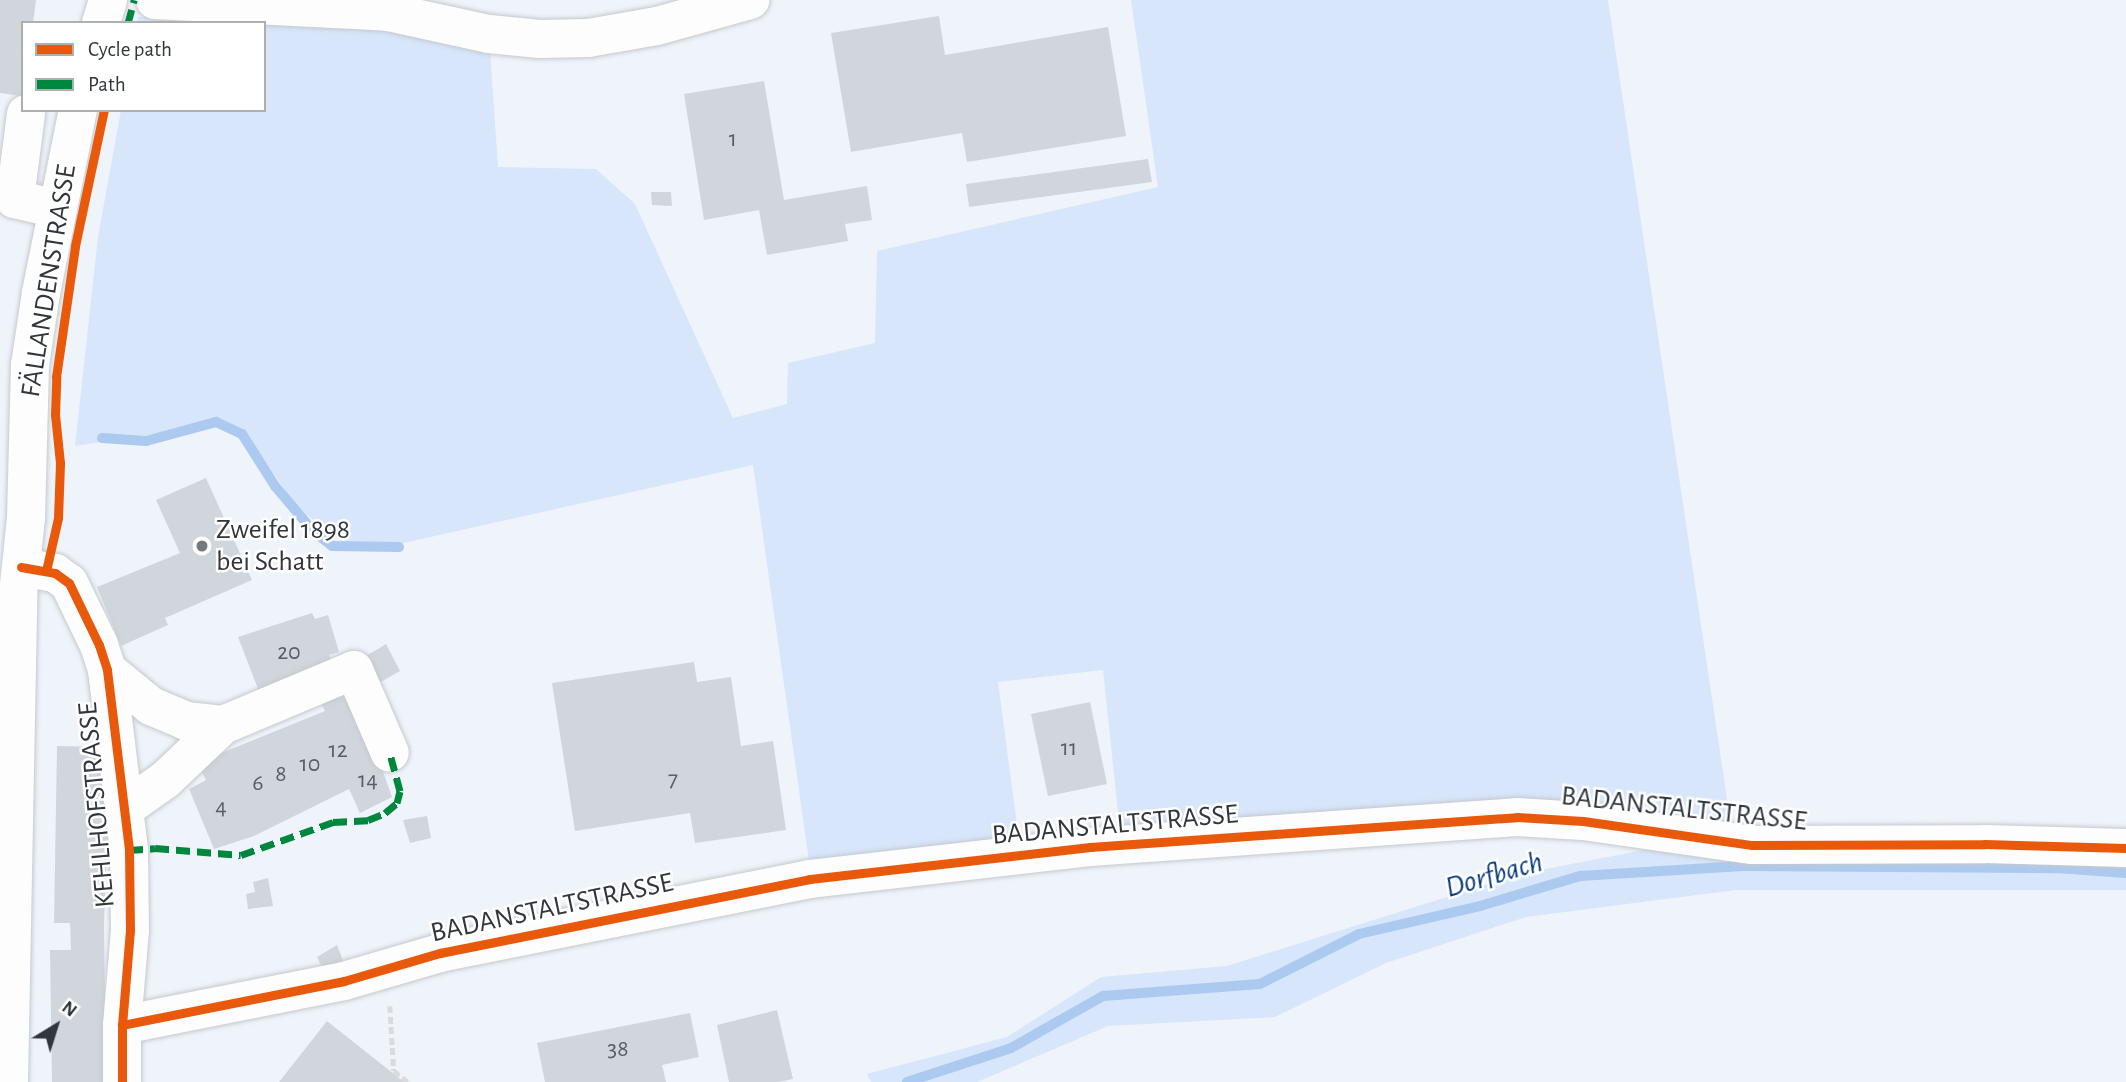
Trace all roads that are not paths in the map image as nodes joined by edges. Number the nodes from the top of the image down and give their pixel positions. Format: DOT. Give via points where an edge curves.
graph roads {
  1 [pos="108,0"];
  2 [pos="155,0"];
  3 [pos="750,0"];
  4 [pos="390,6"];
  5 [pos="103,21"];
  6 [pos="78,112"];
  7 [pos="26,114"];
  8 [pos="57,209"];
  9 [pos="13,435"];
  10 [pos="21,567"];
  11 [pos="107,670"];
  12 [pos="223,724"];
  13 [pos="390,754"];
  14 [pos="124,809"];
  15 [pos="2126,848"];
  16 [pos="5,979"];
  17 [pos="122,1025"];
  18 [pos="9,1082"];
  19 [pos="122,1082"];
  1 -- 5 [label="street"];
  2 -- 4 [label="street"];
  3 -- 4 [label="street" via="657,26 588,38 540,39 489,34"];
  6 -- 8 [label="street, FÄLLANDENSTRASSE"];
  7 -- 8 [label="street" via="15,199"];
  8 -- 9 [label="street, FÄLLANDENSTRASSE" via="30,366"];
  9 -- 10 [label="street, FÄLLANDENSTRASSE" via="26,518"];
  10 -- 11 [label="street, KEHLHOFSTRASSE" via="55,573 69,583"];
  10 -- 16 [label="street, FÄLLANDENSTRASSE"];
  11 -- 12 [label="street" via="151,706 186,721"];
  11 -- 14 [label="street, KEHLHOFSTRASSE"];
  12 -- 13 [label="street" via="354,670"];
  12 -- 14 [label="street" via="165,780"];
  14 -- 17 [label="street, KEHLHOFSTRASSE" via="130,930"];
  15 -- 17 [label="street, BADANSTALTSTRASSE" via="1752,845 1583,821 1517,817 1090,847 810,878 440,953 344,981"];
  16 -- 18 [label="street, FÄLLANDENSTRASSE"];
  17 -- 19 [label="street, KEHLHOFSTRASSE"];
}
